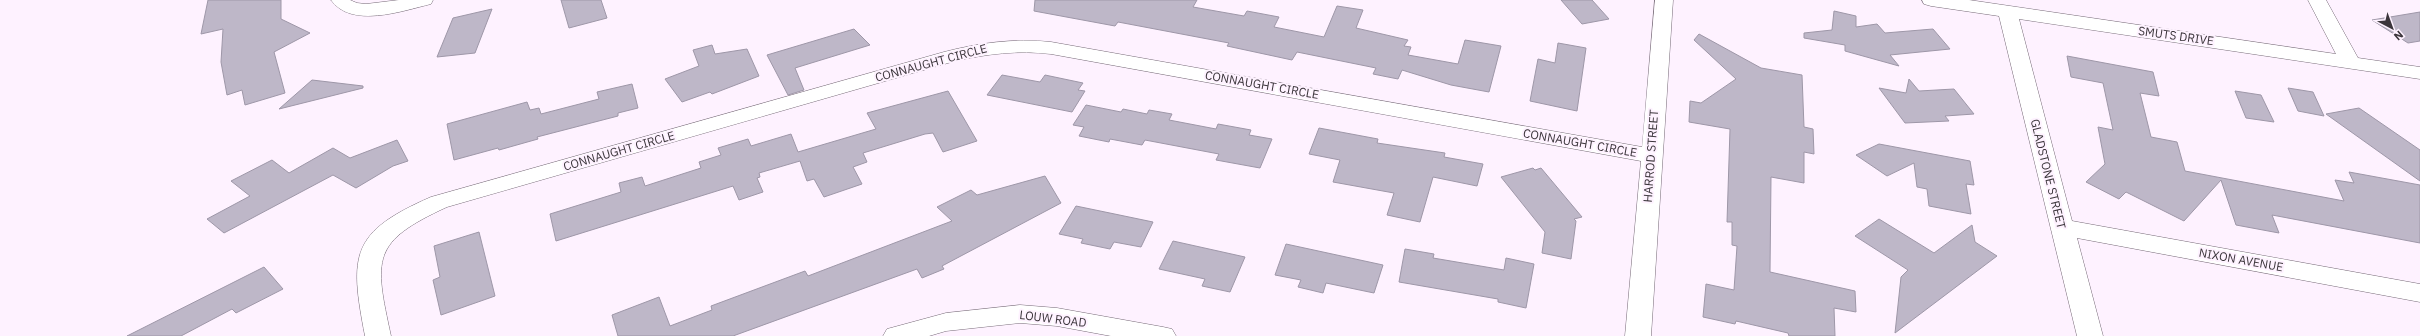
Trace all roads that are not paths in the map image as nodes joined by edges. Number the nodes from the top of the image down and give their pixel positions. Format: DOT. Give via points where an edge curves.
graph roads {
  1 [pos="340,0"];
  2 [pos="424,0"];
  3 [pos="1664,0"];
  4 [pos="1931,0"];
  5 [pos="2317,0"];
  6 [pos="2007,12"];
  7 [pos="2350,62"];
  8 [pos="2420,73"];
  9 [pos="1651,156"];
  10 [pos="2061,227"];
  11 [pos="2420,293"];
  12 [pos="378,336"];
  13 [pos="896,336"];
  14 [pos="1163,336"];
  15 [pos="1638,336"];
  16 [pos="2090,336"];
  1 -- 2 [label="street" via="350,7 361,10"];
  3 -- 9 [label="street, HARROD STREET"];
  4 -- 6 [label="street, SMUTS DRIVE"];
  5 -- 7 [label="street"];
  6 -- 7 [label="street, SMUTS DRIVE"];
  6 -- 10 [label="street, GLADSTONE STREET"];
  7 -- 8 [label="street, SMUTS DRIVE"];
  9 -- 12 [label="street, CONNAUGHT CIRCLE" via="1051,48 1031,45 996,47 951,56 439,202 416,211 374,245 368,260 369,298"];
  9 -- 15 [label="street, HARROD STREET"];
  10 -- 11 [label="street, NIXON AVENUE"];
  10 -- 16 [label="street, GLADSTONE STREET"];
  13 -- 14 [label="street, LOUW ROAD" via="946,322 1020,314 1057,317"];
}
